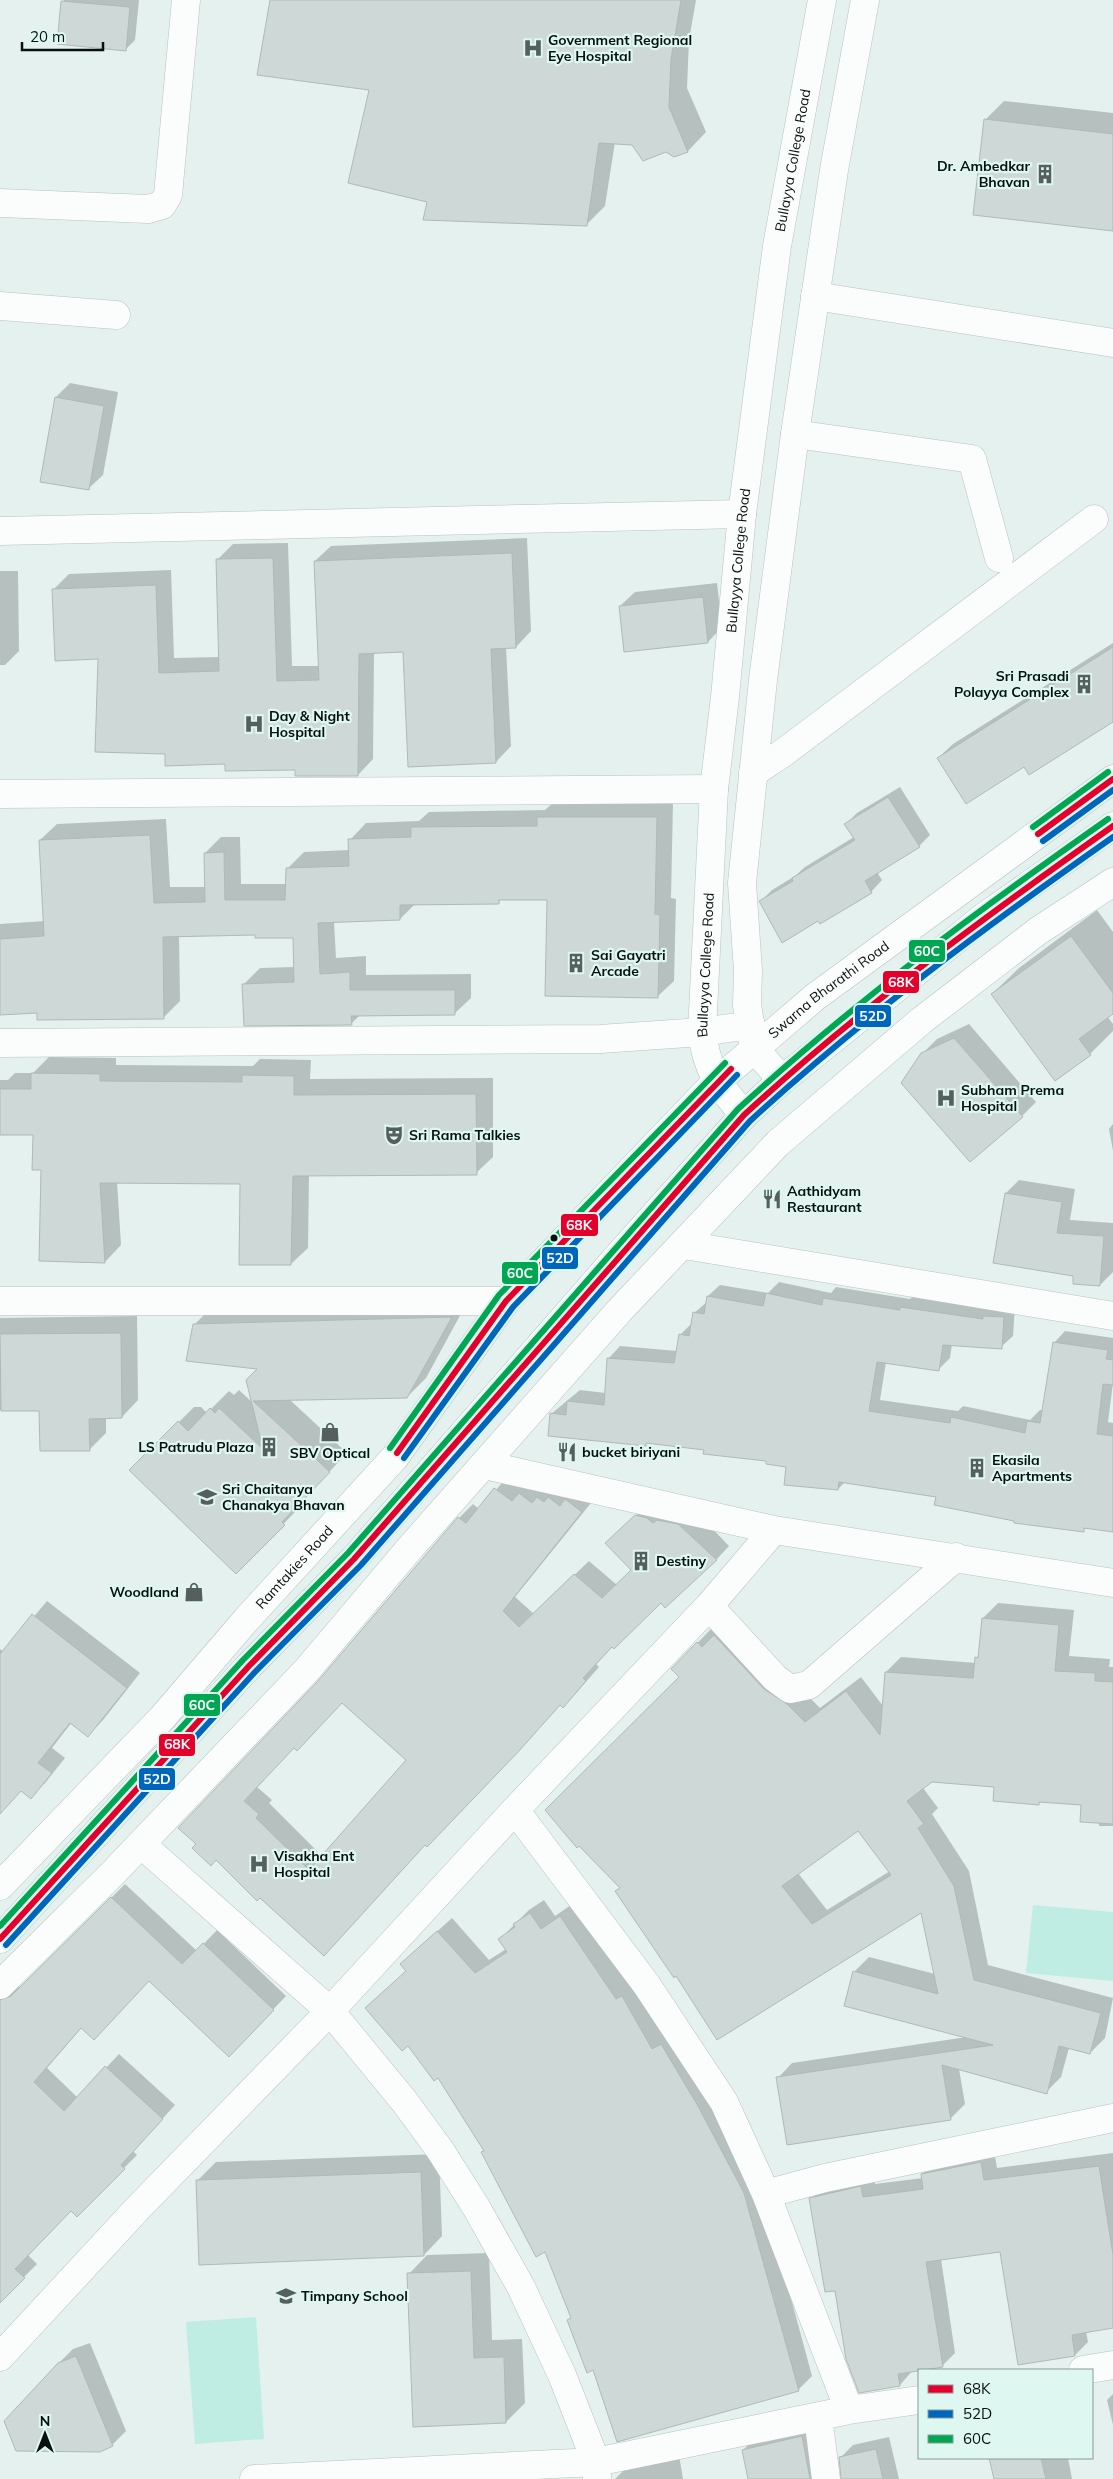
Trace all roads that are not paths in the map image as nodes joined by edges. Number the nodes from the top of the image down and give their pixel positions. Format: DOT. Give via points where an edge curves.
graph roads {
  1 [pos="186,0"];
  2 [pos="822,0"];
  3 [pos="865,0"];
  4 [pos="0,203"];
  5 [pos="815,296"];
  6 [pos="0,306"];
  7 [pos="116,315"];
  8 [pos="1113,343"];
  9 [pos="795,434"];
  10 [pos="742,514"];
  11 [pos="1094,519"];
  12 [pos="0,531"];
  13 [pos="999,558"];
  14 [pos="753,773"];
  15 [pos="1113,779"];
  16 [pos="714,789"];
  17 [pos="0,794"];
  18 [pos="1113,826"];
  19 [pos="1113,882"];
  20 [pos="702,1032"];
  21 [pos="752,1037"];
  22 [pos="0,1043"];
  23 [pos="782,1080"];
  24 [pos="716,1082"];
  25 [pos="744,1115"];
  26 [pos="684,1245"];
  27 [pos="0,1300"];
  28 [pos="506,1301"];
  29 [pos="1113,1316"];
  30 [pos="485,1465"];
  31 [pos="774,1530"];
  32 [pos="956,1557"];
  33 [pos="1113,1583"];
  34 [pos="709,1606"];
  35 [pos="514,1810"];
  36 [pos="142,1844"];
  37 [pos="0,1886"];
  38 [pos="0,1939"];
  39 [pos="0,1985"];
  40 [pos="330,2011"];
  41 [pos="1113,2118"];
  42 [pos="766,2194"];
  43 [pos="0,2357"];
  44 [pos="1113,2365"];
  45 [pos="1089,2369"];
  46 [pos="918,2400"];
  47 [pos="849,2410"];
  48 [pos="818,2417"];
  49 [pos="596,2470"];
  50 [pos="254,2479"];
  51 [pos="826,2479"];
  1 -- 4 [label="street" via="168,195 162,205 148,209"];
  2 -- 10 [label="street, Bullayya College Road" via="777,246"];
  3 -- 5 [label="street"];
  5 -- 8 [label="street"];
  5 -- 9 [label="street"];
  6 -- 7 [label="street"];
  9 -- 13 [label="street" via="972,459"];
  9 -- 14 [label="street" via="762,680"];
  10 -- 12 [label="street"];
  10 -- 16 [label="street, Bullayya College Road"];
  11 -- 14 [label="street"];
  14 -- 21 [label="street" via="742,883 747,1005"];
  15 -- 21 [label="street, Swarna Bharathi Road" via="815,997"];
  16 -- 17 [label="street"];
  16 -- 20 [label="street, Bullayya College Road"];
  18 -- 23 [label="street" via="984,917"];
  19 -- 26 [label="street" via="1038,931 922,1020 813,1112 778,1142"];
  20 -- 21 [label="street"];
  20 -- 22 [label="street" via="600,1039"];
  20 -- 24 [label="street, Bullayya College Road" via="705,1055"];
  21 -- 23 [label="street"];
  21 -- 24 [label="street, Swarna Bharathi Road"];
  23 -- 25 [label="street"];
  24 -- 25 [label="street, Bullayya College Road"];
  24 -- 28 [label="street, Ramtakies Road"];
  25 -- 38 [label="street" via="354,1559 242,1673"];
  26 -- 29 [label="street"];
  26 -- 30 [label="street" via="620,1310"];
  27 -- 28 [label="street"];
  28 -- 37 [label="street, Ramtakies Road" via="395,1457 246,1620 162,1718"];
  30 -- 31 [label="street"];
  30 -- 36 [label="street" via="306,1671"];
  31 -- 32 [label="street"];
  31 -- 34 [label="street"];
  32 -- 33 [label="street"];
  32 -- 34 [label="street" via="809,1685 790,1689 775,1678"];
  34 -- 35 [label="street"];
  35 -- 40 [label="street"];
  35 -- 42 [label="street" via="646,1984 724,2102"];
  36 -- 39 [label="street"];
  36 -- 40 [label="street"];
  40 -- 43 [label="street" via="139,2207"];
  40 -- 49 [label="street" via="404,2101 476,2207 520,2287 562,2375"];
  41 -- 42 [label="street" via="825,2178"];
  42 -- 47 [label="street"];
  44 -- 45 [label="street"];
  46 -- 47 [label="street"];
  47 -- 48 [label="street"];
  48 -- 49 [label="street"];
  48 -- 51 [label="street"];
  49 -- 50 [label="street"];
}
